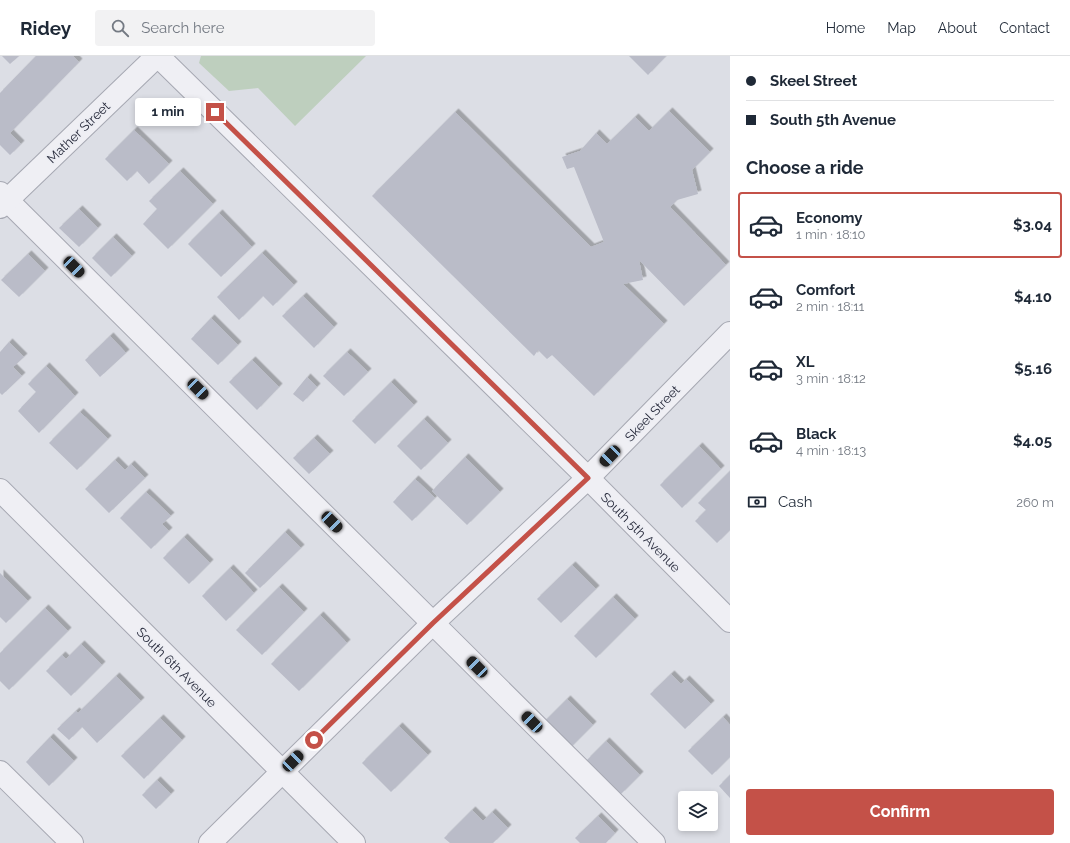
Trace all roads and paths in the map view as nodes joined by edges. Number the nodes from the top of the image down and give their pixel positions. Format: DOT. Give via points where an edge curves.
graph roads {
  1 [pos="157,56"];
  2 [pos="2,200"];
  3 [pos="730,333"];
  4 [pos="588,478"];
  5 [pos="0,490"];
  6 [pos="730,621"];
  7 [pos="433,623"];
  8 [pos="0,772"];
  9 [pos="282,772"];
  10 [pos="72,843"];
  11 [pos="210,843"];
  12 [pos="354,843"];
  13 [pos="654,843"];
  1 -- 2 [label="street, Mather Street"];
  1 -- 4 [label="street, South 5th Avenue"];
  2 -- 7 [label="street"];
  3 -- 4 [label="street, Skeel Street"];
  4 -- 6 [label="street, South 5th Avenue"];
  4 -- 7 [label="street, Skeel Street"];
  5 -- 9 [label="street, South 6th Avenue"];
  7 -- 9 [label="street, Skeel Street"];
  7 -- 13 [label="street"];
  8 -- 10 [label="street"];
  9 -- 11 [label="street, Skeel Street"];
  9 -- 12 [label="street, South 6th Avenue"];
}
